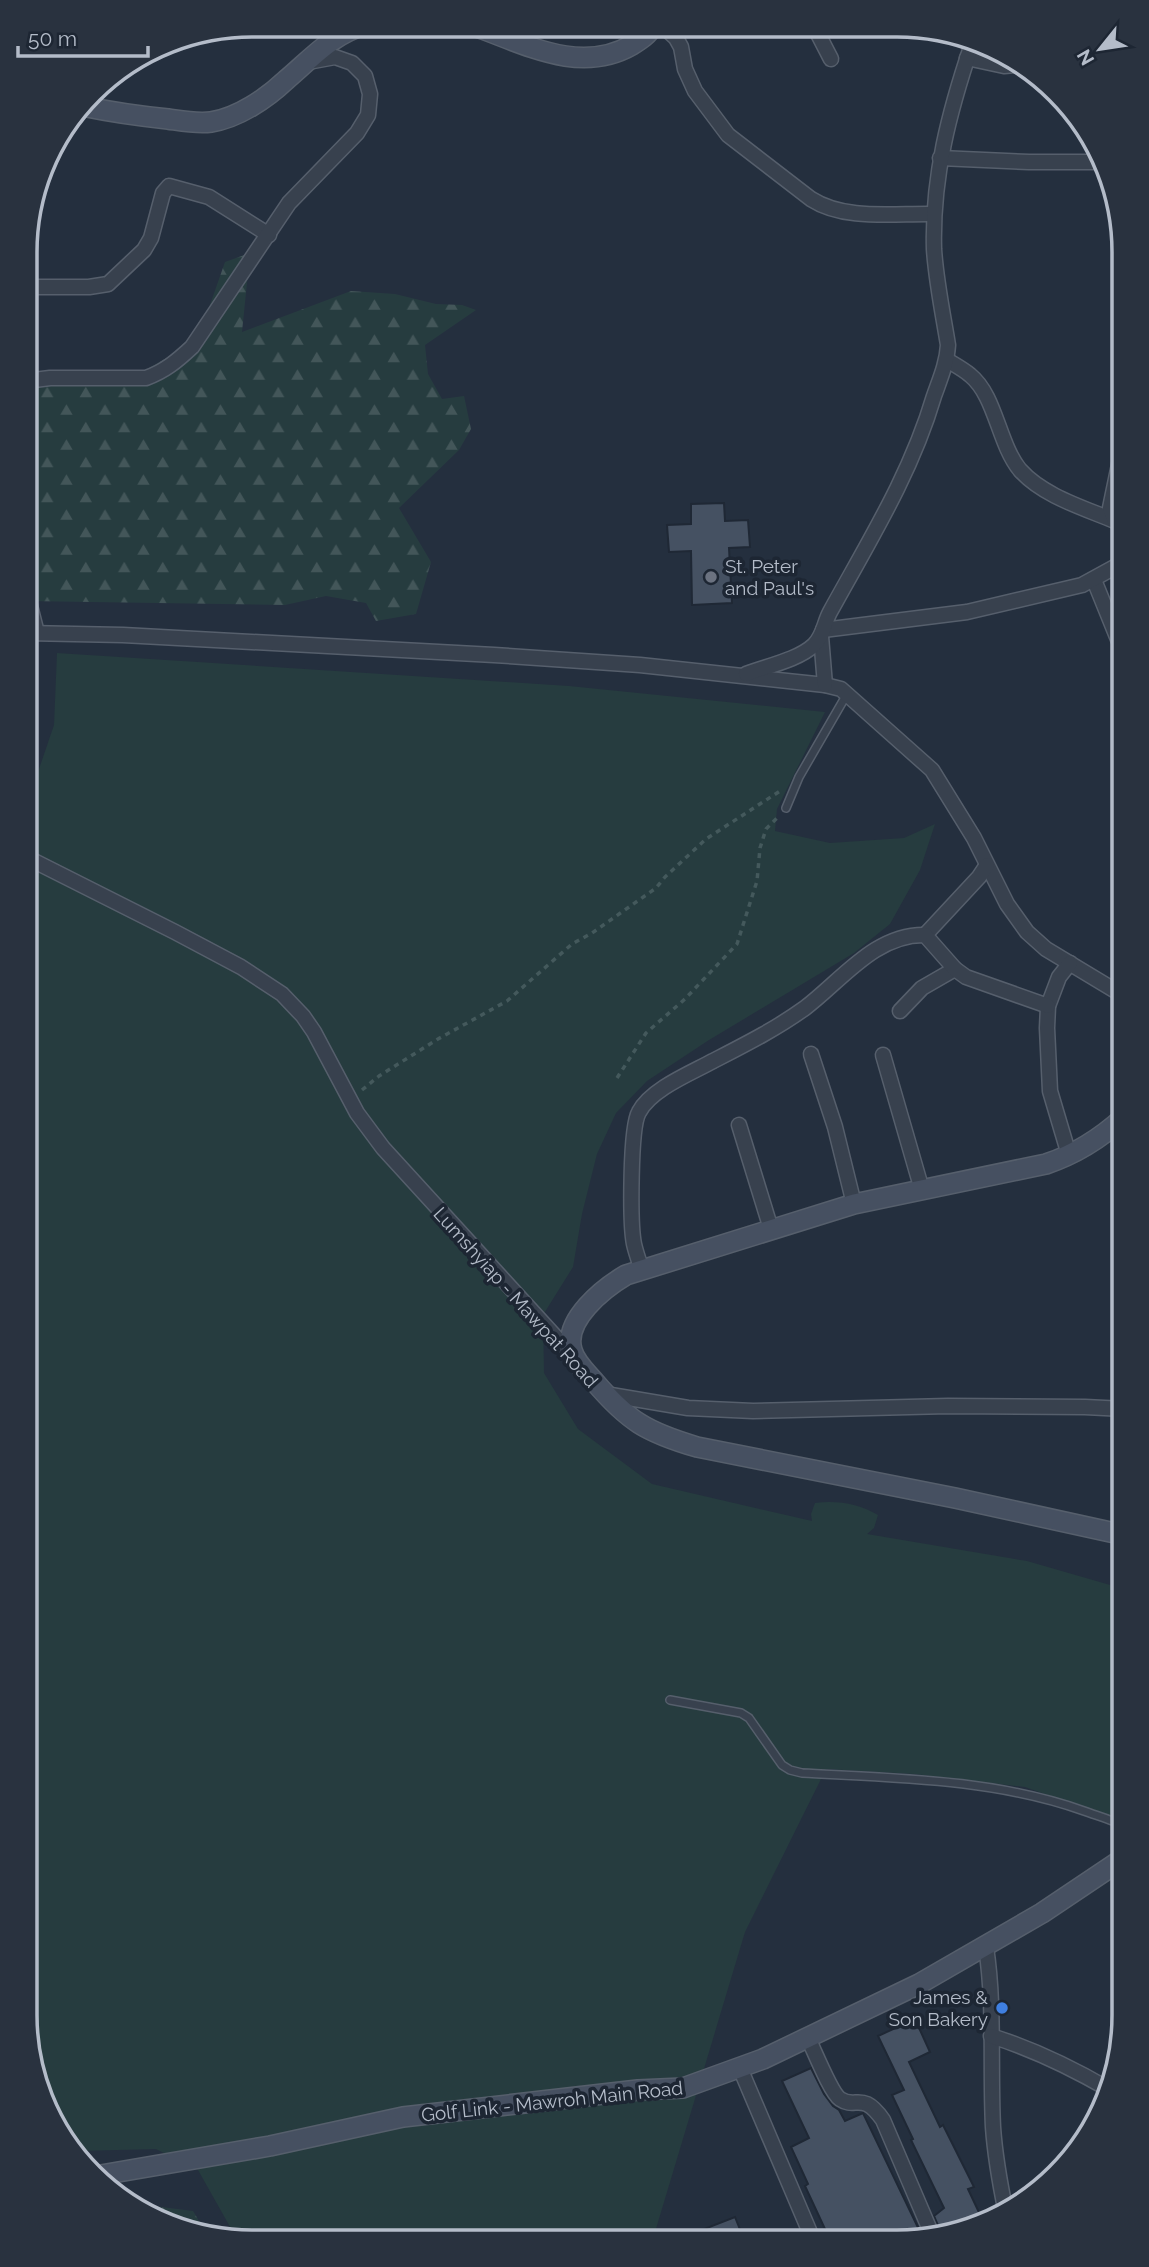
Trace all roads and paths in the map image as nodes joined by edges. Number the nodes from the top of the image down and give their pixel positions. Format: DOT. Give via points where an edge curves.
graph roads {
  1 [pos="336,37"];
  2 [pos="506,37"];
  3 [pos="643,37"];
  4 [pos="676,37"];
  5 [pos="820,37"];
  6 [pos="970,51"];
  7 [pos="831,59"];
  8 [pos="306,62"];
  9 [pos="1004,66"];
  10 [pos="92,108"];
  11 [pos="940,158"];
  12 [pos="1092,162"];
  13 [pos="934,214"];
  14 [pos="269,234"];
  15 [pos="37,287"];
  16 [pos="947,360"];
  17 [pos="37,380"];
  18 [pos="1112,520"];
  19 [pos="1112,569"];
  20 [pos="1094,580"];
  21 [pos="1112,624"];
  22 [pos="37,633"];
  23 [pos="822,633"];
  24 [pos="741,676"];
  25 [pos="825,685"];
  26 [pos="847,694"];
  27 [pos="795,785"];
  28 [pos="786,807"];
  29 [pos="37,863"];
  30 [pos="987,865"];
  31 [pos="925,935"];
  32 [pos="1070,963"];
  33 [pos="955,969"];
  34 [pos="1112,989"];
  35 [pos="1048,1006"];
  36 [pos="900,1011"];
  37 [pos="811,1054"];
  38 [pos="883,1055"];
  39 [pos="617,1078"];
  40 [pos="349,1098"];
  41 [pos="738,1125"];
  42 [pos="1112,1127"];
  43 [pos="1069,1155"];
  44 [pos="922,1190"];
  45 [pos="855,1204"];
  46 [pos="771,1229"];
  47 [pos="642,1270"];
  48 [pos="580,1364"];
  49 [pos="605,1394"];
  50 [pos="1112,1408"];
  51 [pos="1112,1532"];
  52 [pos="670,1700"];
  53 [pos="1112,1822"];
  54 [pos="1112,1866"];
  55 [pos="986,1947"];
  56 [pos="991,2036"];
  57 [pos="808,2038"];
  58 [pos="740,2068"];
  59 [pos="1101,2085"];
  60 [pos="107,2174"];
  61 [pos="1004,2202"];
  62 [pos="929,2227"];
  63 [pos="809,2230"];
  1 -- 8 [label="street"];
  2 -- 3 [label="street" via="563,57 583,59 622,51"];
  4 -- 13 [label="street" via="695,91 728,135 811,199 845,212"];
  5 -- 7 [label="street"];
  6 -- 9 [label="street"];
  6 -- 11 [label="street"];
  8 -- 10 [label="street" via="250,106 209,123"];
  8 -- 14 [label="street" via="335,57 352,63 365,76 371,105 364,124 289,203"];
  11 -- 12 [label="street"];
  11 -- 13 [label="street"];
  13 -- 16 [label="street"];
  14 -- 15 [label="street" via="209,197 169,186 151,239 108,284"];
  14 -- 17 [label="street" via="191,347 161,372 146,378"];
  16 -- 18 [label="street" via="971,375 983,390 1020,470 1037,485"];
  16 -- 23 [label="street" via="923,435"];
  19 -- 20 [label="street"];
  20 -- 21 [label="street"];
  20 -- 23 [label="street" via="967,612"];
  22 -- 24 [label="street" via="494,655"];
  23 -- 24 [label="street" via="812,647 798,655"];
  23 -- 25 [label="street"];
  24 -- 25 [label="street"];
  25 -- 26 [label="street"];
  26 -- 27 [label="lane"];
  26 -- 30 [label="street" via="932,770"];
  27 -- 28 [label="lane"];
  27 -- 40 [label="path" via="706,839 656,888 572,944 507,1001 438,1039"];
  28 -- 39 [label="path" via="766,828 757,881 737,944 646,1033"];
  29 -- 40 [label="street, Lumshyiap - Mawpat Road" via="274,988 314,1032"];
  30 -- 31 [label="street"];
  30 -- 32 [label="street" via="1027,932"];
  31 -- 33 [label="street"];
  31 -- 47 [label="street" via="910,935 865,956 806,1007 644,1104 637,1114 633,1174 634,1242"];
  32 -- 34 [label="street"];
  32 -- 35 [label="street"];
  33 -- 35 [label="street" via="981,984"];
  33 -- 36 [label="street" via="922,988"];
  35 -- 43 [label="street" via="1050,1091"];
  37 -- 45 [label="street"];
  38 -- 44 [label="street"];
  40 -- 48 [label="street, Lumshyiap - Mawpat Road" via="398,1167"];
  41 -- 46 [label="street"];
  42 -- 43 [label="street"];
  43 -- 44 [label="street"];
  44 -- 45 [label="street"];
  45 -- 46 [label="street"];
  46 -- 47 [label="street"];
  47 -- 48 [label="street" via="608,1285 581,1314 571,1349"];
  48 -- 49 [label="street, Lumshyiap - Mawpat Road"];
  49 -- 50 [label="street" via="688,1408 753,1411"];
  49 -- 51 [label="street, Lumshyiap - Mawpat Road" via="630,1419 697,1447"];
  52 -- 53 [label="lane" via="728,1709 749,1718 790,1770 1010,1791 1068,1805"];
  54 -- 55 [label="street, Golf Link - Mawroh Main Road"];
  55 -- 56 [label="street"];
  55 -- 57 [label="street, Golf Link - Mawroh Main Road"];
  56 -- 59 [label="street" via="1058,2062"];
  56 -- 61 [label="street" via="993,2128"];
  57 -- 58 [label="street, Golf Link - Mawroh Main Road"];
  57 -- 62 [label="street" via="835,2095 846,2102 870,2105 883,2120"];
  58 -- 60 [label="street, Golf Link - Mawroh Main Road" via="683,2088 402,2117"];
  58 -- 63 [label="street"];
}
